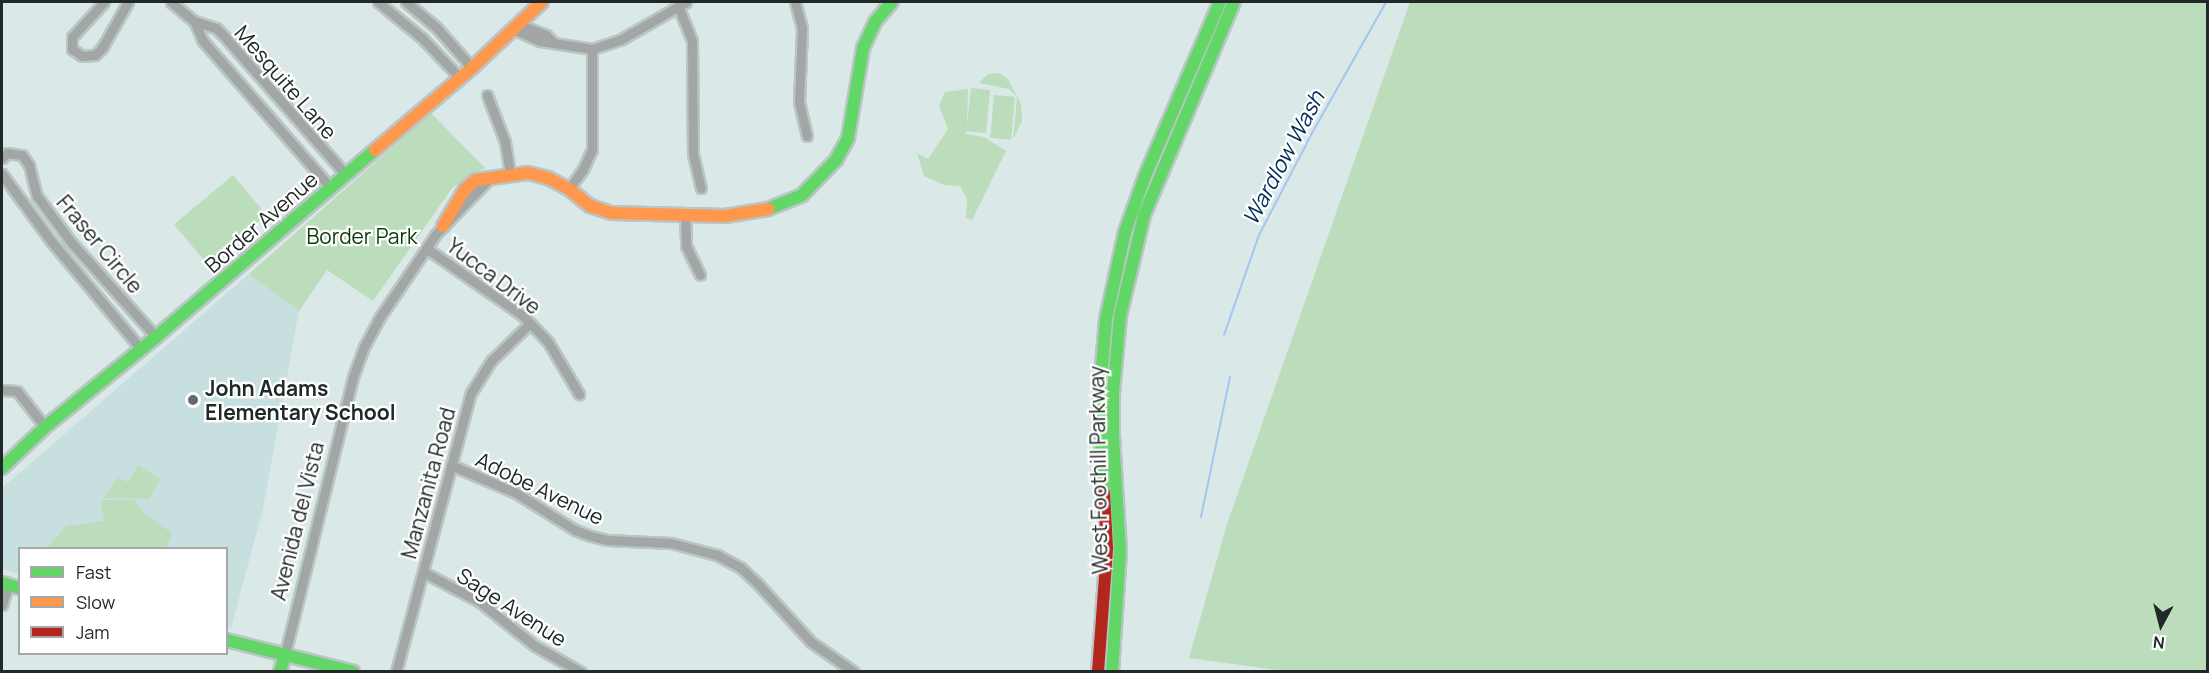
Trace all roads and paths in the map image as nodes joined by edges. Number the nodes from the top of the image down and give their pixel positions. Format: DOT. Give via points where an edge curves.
graph roads {
  1 [pos="104,2"];
  2 [pos="128,2"];
  3 [pos="171,2"];
  4 [pos="378,2"];
  5 [pos="406,2"];
  6 [pos="542,2"];
  7 [pos="795,2"];
  8 [pos="892,2"];
  9 [pos="1220,2"];
  10 [pos="1234,2"];
  11 [pos="682,4"];
  12 [pos="194,21"];
  13 [pos="518,27"];
  14 [pos="592,49"];
  15 [pos="472,68"];
  16 [pos="460,78"];
  17 [pos="487,95"];
  18 [pos="807,136"];
  19 [pos="2,158"];
  20 [pos="2,174"];
  21 [pos="510,174"];
  22 [pos="346,175"];
  23 [pos="331,188"];
  24 [pos="701,188"];
  25 [pos="569,189"];
  26 [pos="685,213"];
  27 [pos="442,226"];
  28 [pos="426,248"];
  29 [pos="700,275"];
  30 [pos="530,323"];
  31 [pos="156,338"];
  32 [pos="141,349"];
  33 [pos="2,390"];
  34 [pos="579,394"];
  35 [pos="45,427"];
  36 [pos="451,465"];
  37 [pos="2,468"];
  38 [pos="423,572"];
  39 [pos="10,586"];
  40 [pos="2,605"];
  41 [pos="228,640"];
  42 [pos="285,654"];
  43 [pos="280,672"];
  44 [pos="353,672"];
  45 [pos="396,672"];
  46 [pos="581,672"];
  47 [pos="854,672"];
  48 [pos="1098,672"];
  49 [pos="1112,672"];
  1 -- 2 [label="street" via="72,37 72,49 82,56 95,55 102,48"];
  3 -- 12 [label="street, Mesquite Lane"];
  4 -- 16 [label="street" via="423,39"];
  5 -- 15 [label="street" via="436,27"];
  6 -- 13 [label="main road, Border Avenue"];
  7 -- 18 [label="street" via="802,28 799,102"];
  8 -- 26 [label="main road, Avenida del Vista" via="875,22 863,48 848,138 817,182 802,195 773,208 725,216"];
  9 -- 48 [label="main road, West Foothill Parkway" via="1145,176 1125,232 1110,299 1100,403 1107,548"];
  10 -- 49 [label="main road, West Foothill Parkway" via="1144,214 1120,316 1113,435 1120,551"];
  11 -- 14 [label="street" via="620,40"];
  11 -- 24 [label="street" via="692,41 693,154"];
  12 -- 22 [label="street, Mesquite Lane" via="216,28 224,36"];
  12 -- 23 [label="street, Mesquite Lane" via="203,41"];
  13 -- 14 [label="street" via="540,41"];
  13 -- 15 [label="main road, Border Avenue"];
  14 -- 25 [label="street" via="592,150"];
  15 -- 16 [label="main road, Border Avenue"];
  16 -- 22 [label="main road, Border Avenue"];
  17 -- 21 [label="street" via="506,141"];
  19 -- 31 [label="street, Fraser Circle" via="7,153 22,155 29,165 37,196"];
  20 -- 32 [label="street, Fraser Circle" via="51,241"];
  21 -- 25 [label="main road, Avenida del Vista" via="548,178"];
  21 -- 27 [label="main road, Avenida del Vista" via="476,180 465,189"];
  22 -- 23 [label="main road, Border Avenue"];
  23 -- 31 [label="main road, Border Avenue"];
  25 -- 26 [label="main road, Avenida del Vista" via="590,206 612,213"];
  26 -- 29 [label="street" via="686,246"];
  27 -- 28 [label="street, Avenida del Vista"];
  28 -- 30 [label="street, Yucca Drive"];
  28 -- 42 [label="street, Avenida del Vista" via="380,317 353,377"];
  30 -- 34 [label="street, Yucca Drive" via="548,342"];
  30 -- 36 [label="street, Manzanita Road" via="492,360 471,393"];
  31 -- 32 [label="main road, Border Avenue"];
  32 -- 35 [label="main road, Border Avenue"];
  33 -- 35 [label="street" via="17,391"];
  35 -- 37 [label="main road, Border Avenue"];
  36 -- 38 [label="street, Manzanita Road"];
  36 -- 47 [label="street, Adobe Avenue" via="516,493 591,536 671,543 717,555 741,568 811,642"];
  38 -- 45 [label="street, Manzanita Road"];
  38 -- 46 [label="street, Sage Avenue" via="480,602 535,645"];
  39 -- 40 [label="street"];
  41 -- 42 [label="main road"];
  42 -- 43 [label="main road, Avenida del Vista"];
  42 -- 44 [label="main road"];
}
